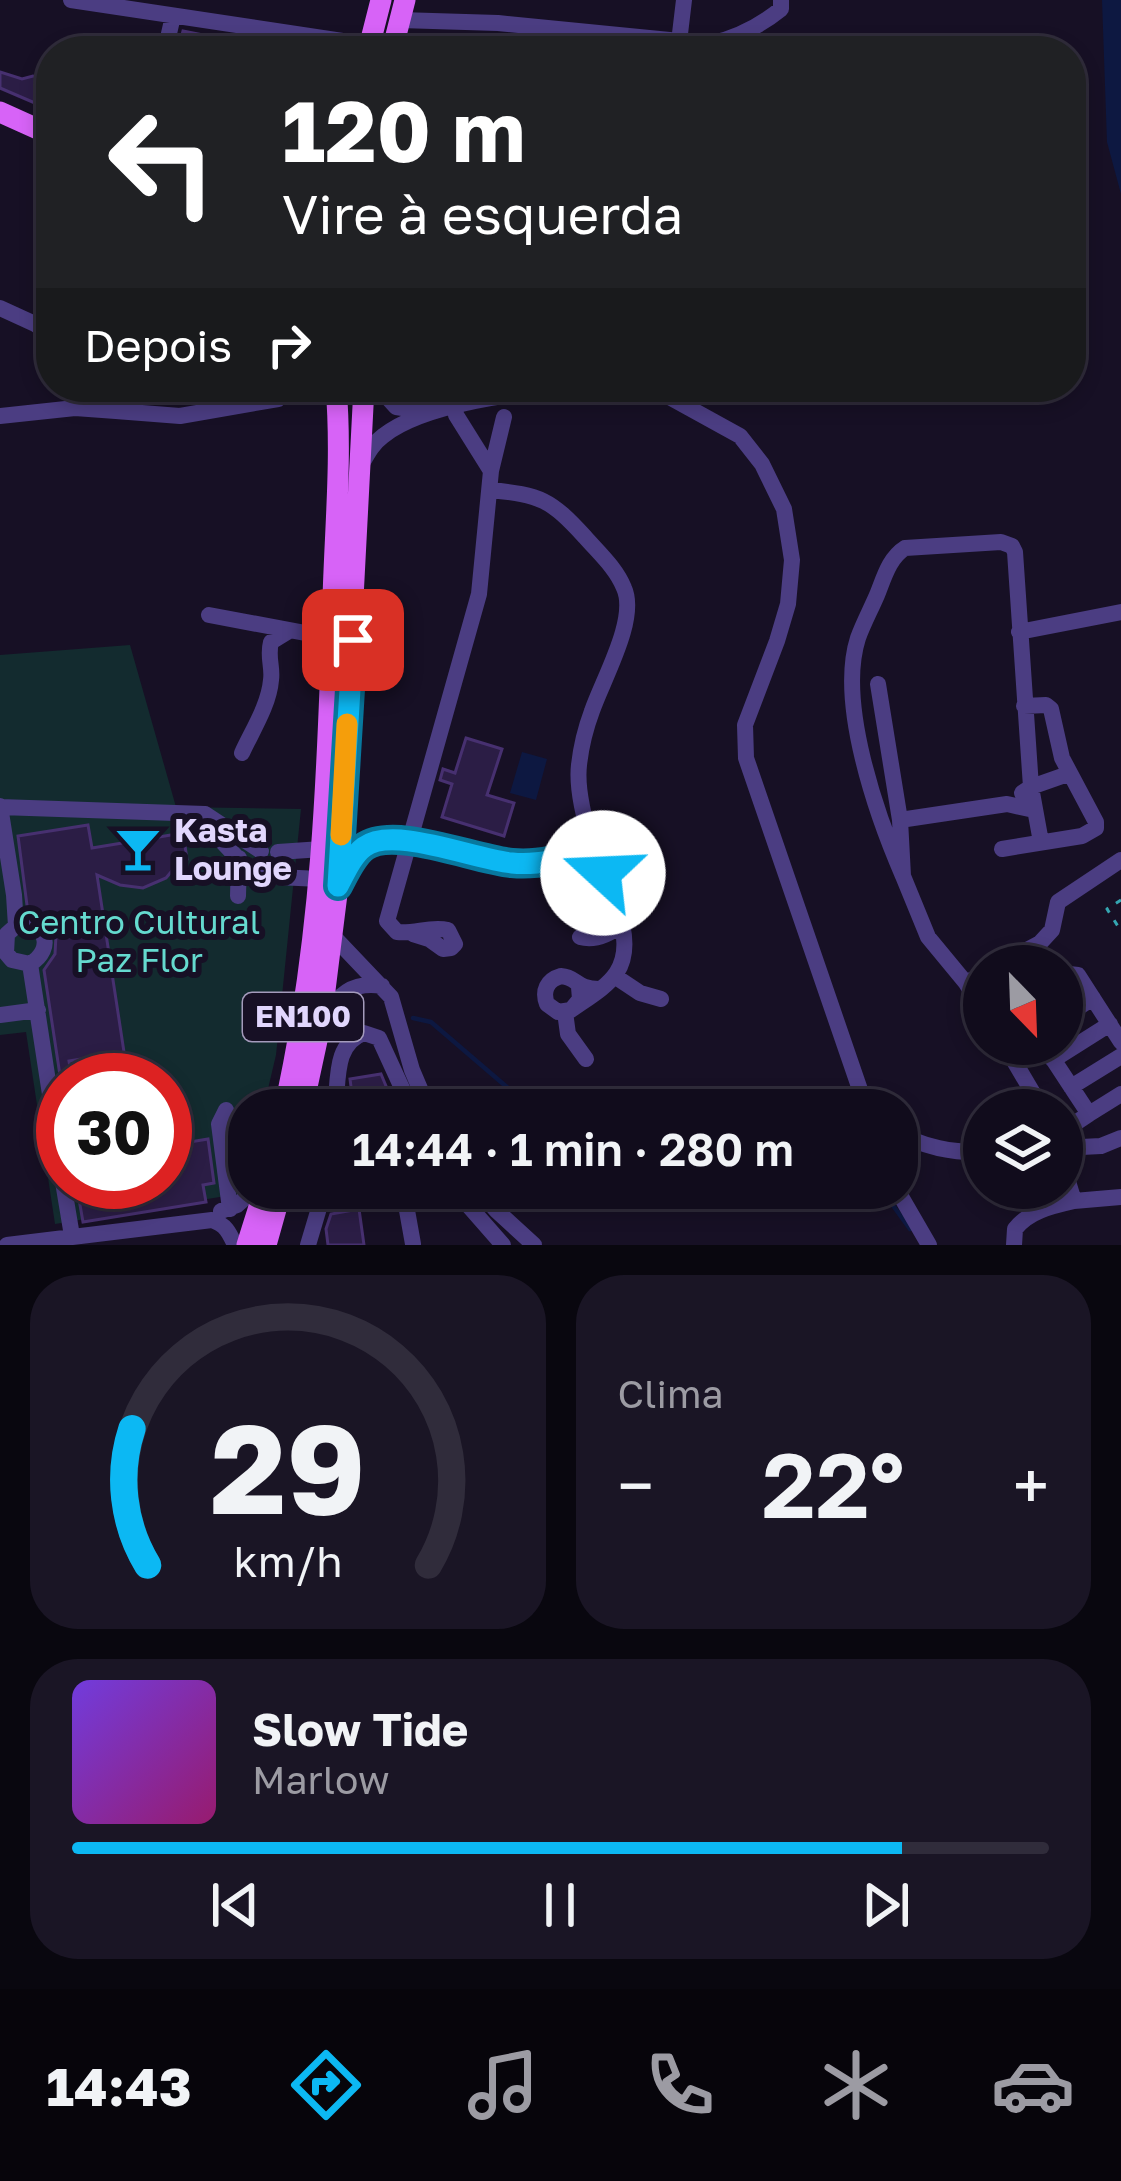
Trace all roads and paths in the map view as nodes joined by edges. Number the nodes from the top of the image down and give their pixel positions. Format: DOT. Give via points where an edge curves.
graph roads {
  1 [pos="70,0"];
  2 [pos="381,0"];
  3 [pos="684,0"];
  4 [pos="781,0"];
  5 [pos="402,10"];
  6 [pos="172,16"];
  7 [pos="168,36"];
  8 [pos="294,36"];
  9 [pos="371,36"];
  10 [pos="622,36"];
  11 [pos="680,36"];
  12 [pos="745,36"];
  13 [pos="0,112"];
  14 [pos="36,128"];
  15 [pos="0,308"];
  16 [pos="36,324"];
  17 [pos="109,402"];
  18 [pos="261,402"];
  19 [pos="336,402"];
  20 [pos="363,402"];
  21 [pos="392,402"];
  22 [pos="451,402"];
  23 [pos="469,402"];
  24 [pos="503,402"];
  25 [pos="678,402"];
  26 [pos="445,410"];
  27 [pos="116,411"];
  28 [pos="0,416"];
  29 [pos="504,417"];
  30 [pos="465,426"];
  31 [pos="360,467"];
  32 [pos="490,480"];
  33 [pos="1121,612"];
  34 [pos="209,615"];
  35 [pos="289,631"];
  36 [pos="1018,632"];
  37 [pos="332,638"];
  38 [pos="878,684"];
  39 [pos="1024,706"];
  40 [pos="242,753"];
  41 [pos="1068,774"];
  42 [pos="1031,787"];
  43 [pos="1007,804"];
  44 [pos="0,806"];
  45 [pos="1034,810"];
  46 [pos="194,814"];
  47 [pos="900,820"];
  48 [pos="409,840"];
  49 [pos="1041,842"];
  50 [pos="322,849"];
  51 [pos="595,849"];
  52 [pos="1002,849"];
  53 [pos="239,858"];
  54 [pos="1121,860"];
  55 [pos="903,876"];
  56 [pos="329,882"];
  57 [pos="238,896"];
  58 [pos="1121,900"];
  59 [pos="622,924"];
  60 [pos="8,930"];
  61 [pos="1121,931"];
  62 [pos="413,934"];
  63 [pos="333,936"];
  64 [pos="580,937"];
  65 [pos="1036,945"];
  66 [pos="30,964"];
  67 [pos="616,976"];
  68 [pos="963,979"];
  69 [pos="1083,983"];
  70 [pos="383,986"];
  71 [pos="579,986"];
  72 [pos="599,989"];
  73 [pos="1093,998"];
  74 [pos="661,999"];
  75 [pos="1083,1004"];
  76 [pos="38,1010"];
  77 [pos="568,1011"];
  78 [pos="0,1015"];
  79 [pos="321,1022"];
  80 [pos="1110,1024"];
  81 [pos="1083,1036"];
  82 [pos="1121,1042"];
  83 [pos="44,1053"];
  84 [pos="1121,1056"];
  85 [pos="586,1059"];
  86 [pos="1056,1065"];
  87 [pos="1071,1088"];
  88 [pos="288,1089"];
  89 [pos="307,1089"];
  90 [pos="337,1089"];
  91 [pos="402,1089"];
  92 [pos="420,1089"];
  93 [pos="861,1089"];
  94 [pos="1121,1094"];
  95 [pos="226,1110"];
  96 [pos="1088,1114"];
  97 [pos="1083,1117"];
  98 [pos="1121,1138"];
  99 [pos="918,1141"];
  100 [pos="1083,1147"];
  101 [pos="963,1151"];
  102 [pos="228,1195"];
  103 [pos="1121,1198"];
  104 [pos="1083,1200"];
  105 [pos="68,1209"];
  106 [pos="230,1209"];
  107 [pos="256,1209"];
  108 [pos="276,1209"];
  109 [pos="319,1209"];
  110 [pos="407,1209"];
  111 [pos="471,1209"];
  112 [pos="495,1209"];
  113 [pos="908,1209"];
  114 [pos="1045,1209"];
  115 [pos="181,1223"];
  116 [pos="72,1236"];
  117 [pos="413,1244"];
  118 [pos="8,1245"];
  119 [pos="235,1245"];
  120 [pos="248,1245"];
  121 [pos="266,1245"];
  122 [pos="308,1245"];
  123 [pos="503,1245"];
  124 [pos="534,1245"];
  125 [pos="929,1245"];
  126 [pos="1014,1245"];
  1 -- 6 [label="street"];
  2 -- 9 [label="main road"];
  3 -- 11 [label="street"];
  4 -- 12 [label="street" via="781,9"];
  5 -- 10 [label="street"];
  6 -- 7 [label="street"];
  6 -- 8 [label="street"];
  13 -- 14 [label="main road"];
  15 -- 16 [label="street"];
  17 -- 27 [label="street"];
  18 -- 27 [label="street" via="180,416"];
  19 -- 37 [label="main road, EN100"];
  20 -- 31 [label="main road, EN100"];
  21 -- 26 [label="street"];
  22 -- 26 [label="street"];
  23 -- 26 [label="street"];
  24 -- 29 [label="street"];
  25 -- 93 [label="street" via="740,436 784,509 788,604 745,725 746,758"];
  26 -- 30 [label="street"];
  26 -- 31 [label="street" via="381,437"];
  27 -- 28 [label="street"];
  29 -- 30 [label="street" via="486,430"];
  29 -- 32 [label="street"];
  30 -- 32 [label="street"];
  31 -- 56 [label="main road, EN100"];
  32 -- 48 [label="street" via="479,594"];
  32 -- 51 [label="street" via="557,507 626,592 627,619 579,764"];
  33 -- 36 [label="street"];
  34 -- 35 [label="street"];
  35 -- 37 [label="street"];
  35 -- 40 [label="street" via="271,642 272,678"];
  36 -- 39 [label="street"];
  36 -- 55 [label="street" via="1015,552 1008,544 905,548 893,558 857,641 853,674 867,776"];
  37 -- 50 [label="main road, EN100"];
  38 -- 47 [label="street"];
  39 -- 41 [label="street" via="1051,709"];
  39 -- 42 [label="street"];
  41 -- 42 [label="street"];
  41 -- 49 [label="street" via="1096,828"];
  42 -- 43 [label="street"];
  42 -- 45 [label="street"];
  43 -- 45 [label="street"];
  43 -- 47 [label="street"];
  44 -- 46 [label="street"];
  44 -- 60 [label="street" via="14,895"];
  45 -- 49 [label="street"];
  46 -- 50 [label="street" via="269,852"];
  46 -- 53 [label="street"];
  47 -- 55 [label="street"];
  48 -- 51 [label="street" via="524,864"];
  48 -- 56 [label="street" via="369,843"];
  48 -- 62 [label="street" via="387,921"];
  49 -- 52 [label="street"];
  50 -- 56 [label="main road, EN100"];
  51 -- 59 [label="street"];
  53 -- 56 [label="street" via="268,876"];
  53 -- 57 [label="street"];
  54 -- 65 [label="street" via="1058,902 1052,930"];
  55 -- 68 [label="street" via="928,937"];
  56 -- 63 [label="main road, EN100"];
  56 -- 88 [label="main road, EN100"];
  58 -- 61 [label="path" via="1107,909"];
  59 -- 64 [label="street"];
  59 -- 67 [label="street" via="624,962"];
  60 -- 66 [label="street" via="6,953"];
  60 -- 66 [label="street" via="22,924 44,937"];
  63 -- 70 [label="street"];
  63 -- 79 [label="main road, EN100"];
  66 -- 76 [label="street"];
  67 -- 72 [label="street"];
  67 -- 74 [label="street"];
  69 -- 73 [label="street"];
  70 -- 79 [label="street" via="349,988"];
  70 -- 92 [label="street"];
  71 -- 72 [label="street"];
  71 -- 77 [label="street" via="580,1000"];
  71 -- 77 [label="street" via="561,976 547,985 547,1004"];
  72 -- 77 [label="street"];
  73 -- 75 [label="street"];
  73 -- 80 [label="street"];
  76 -- 78 [label="street"];
  76 -- 83 [label="street"];
  77 -- 85 [label="street" via="568,1034"];
  79 -- 89 [label="main road, EN100"];
  80 -- 81 [label="street"];
  80 -- 82 [label="street"];
  84 -- 87 [label="street"];
  86 -- 87 [label="street"];
  87 -- 96 [label="street"];
  90 -- 91 [label="street" via="341,1053 364,1033 379,1038"];
  94 -- 96 [label="street"];
  95 -- 102 [label="street" via="218,1124"];
  96 -- 97 [label="street"];
  98 -- 100 [label="street"];
  99 -- 101 [label="street"];
  103 -- 104 [label="street"];
  105 -- 116 [label="street"];
  106 -- 115 [label="street"];
  107 -- 120 [label="main road"];
  108 -- 121 [label="main road"];
  109 -- 122 [label="street"];
  110 -- 117 [label="street"];
  111 -- 123 [label="street"];
  112 -- 124 [label="street"];
  113 -- 125 [label="street"];
  114 -- 126 [label="street" via="1015,1229"];
  115 -- 116 [label="street"];
  115 -- 119 [label="street" via="212,1220"];
  116 -- 118 [label="street"];
}
